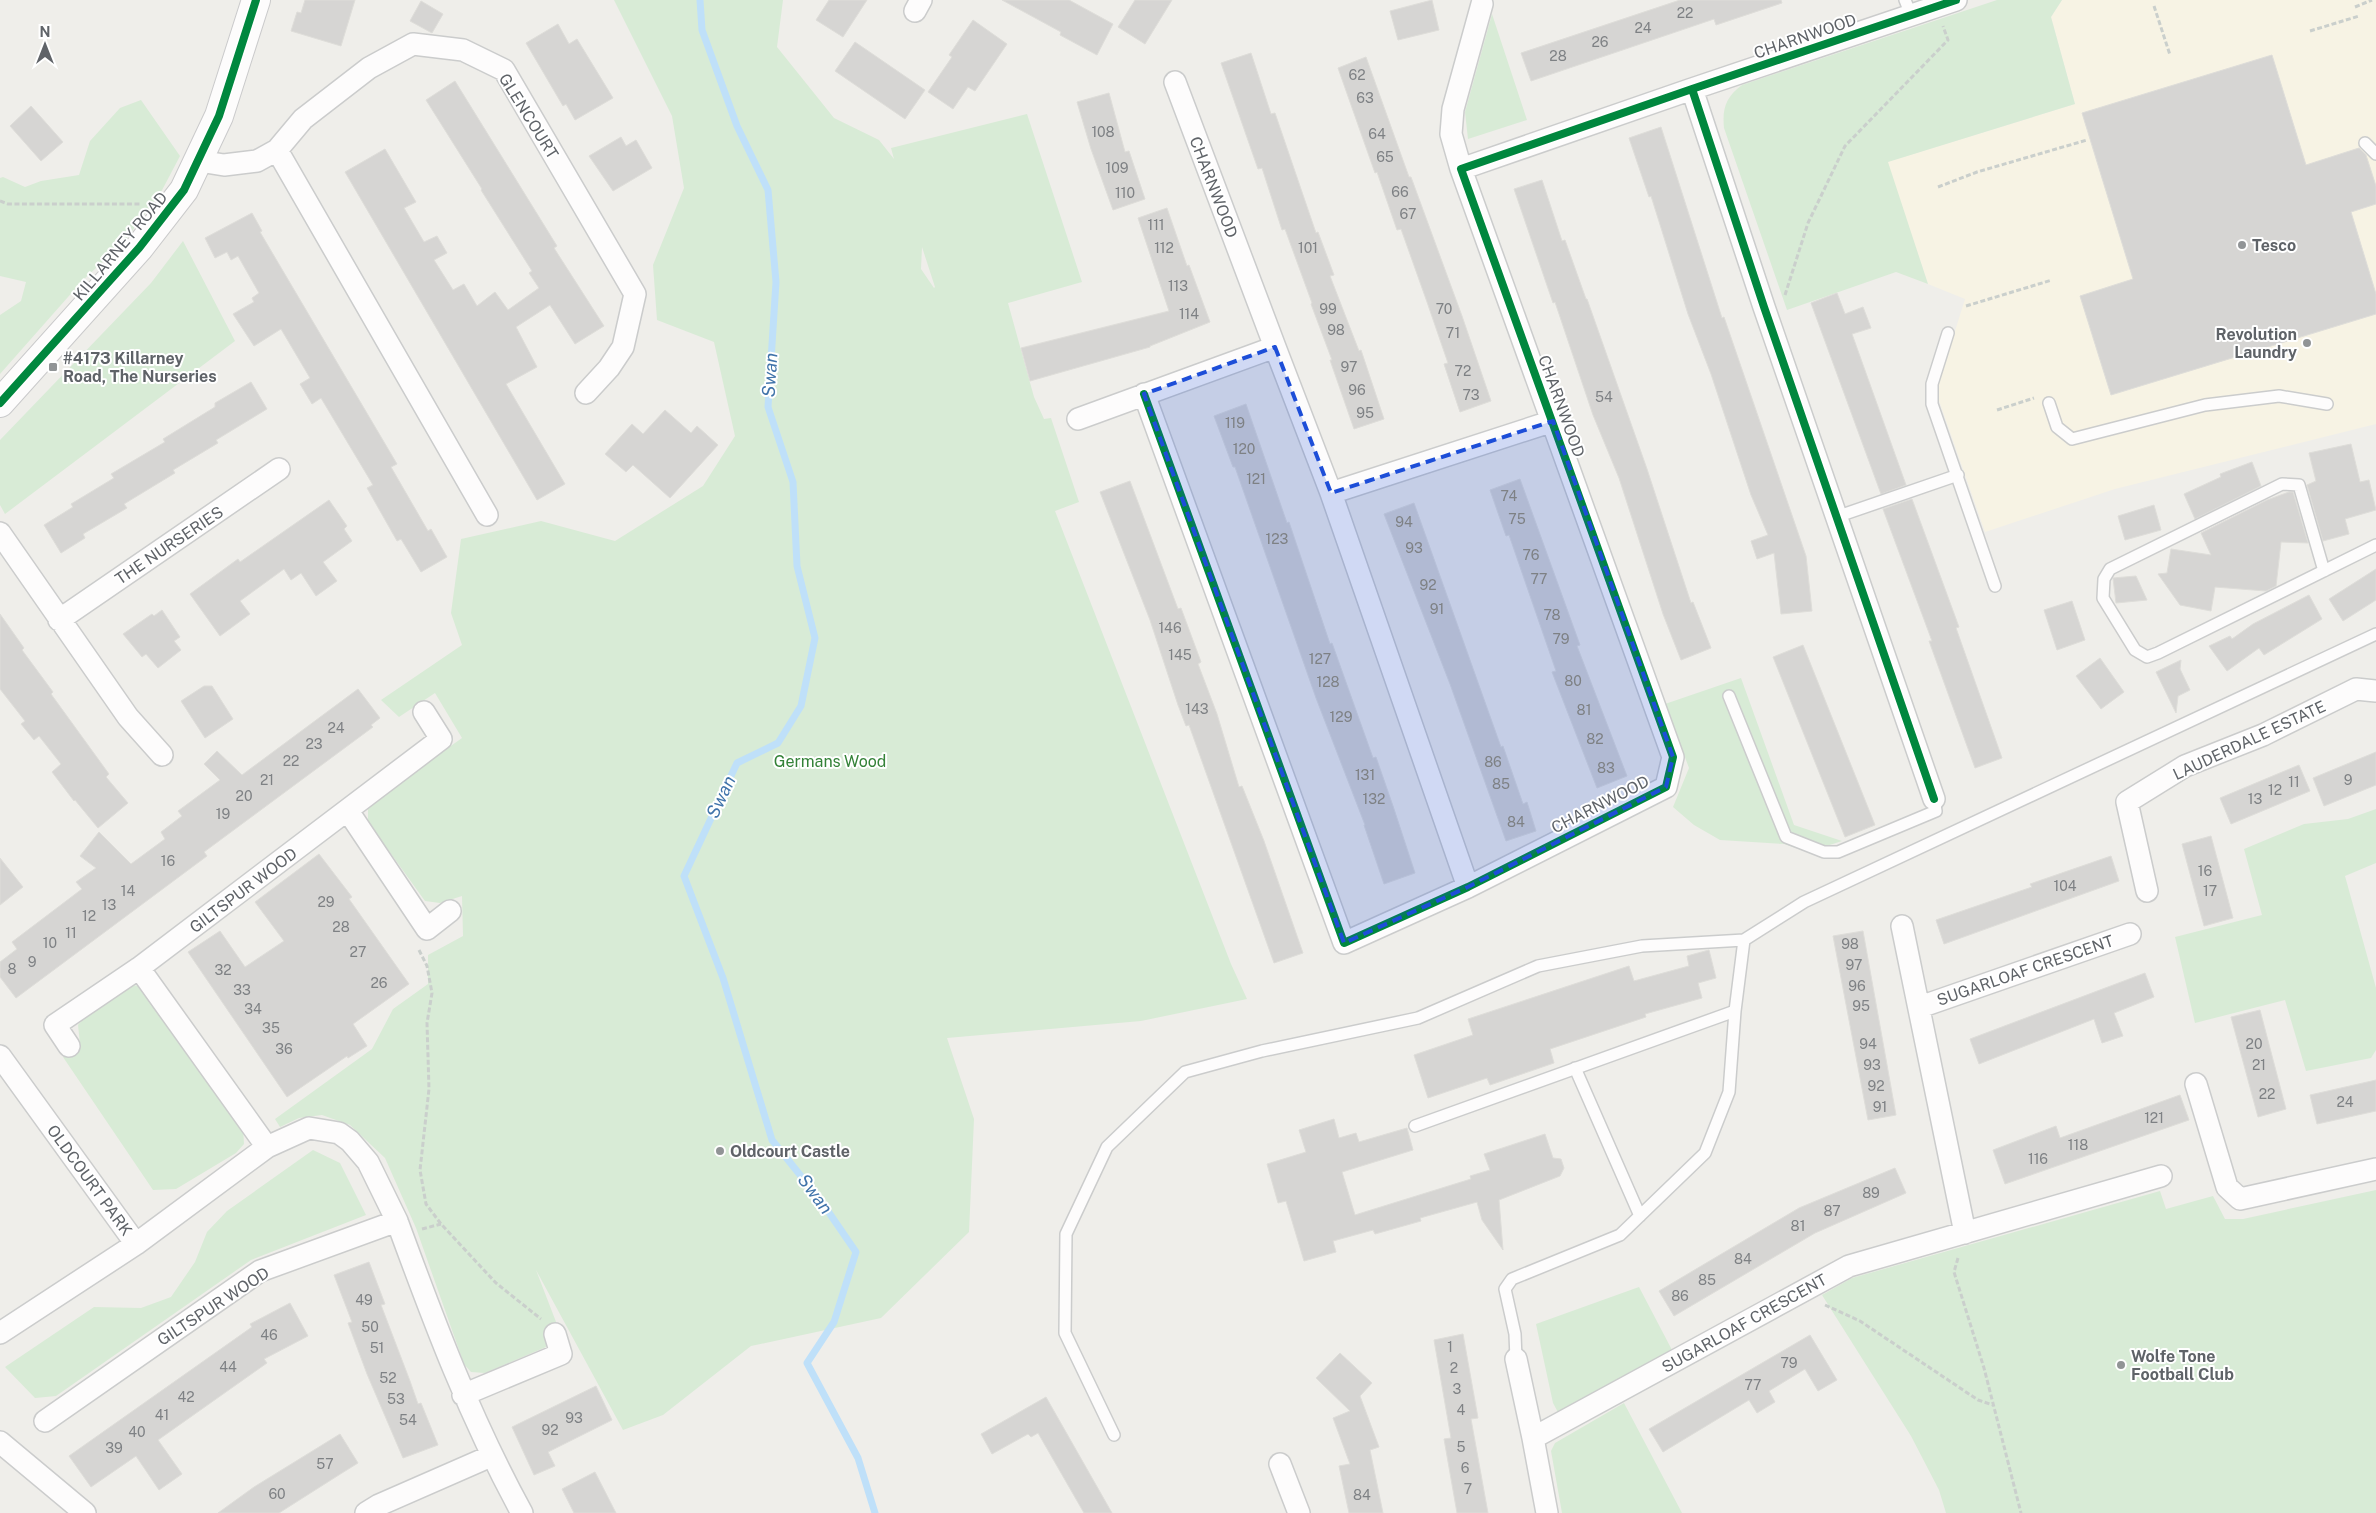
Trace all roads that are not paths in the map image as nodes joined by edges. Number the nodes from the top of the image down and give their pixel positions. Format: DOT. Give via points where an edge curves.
graph roads {
  1 [pos="256,0"];
  2 [pos="1946,3"];
  3 [pos="1482,4"];
  4 [pos="1908,8"];
  5 [pos="1175,82"];
  6 [pos="1692,88"];
  7 [pos="2365,143"];
  8 [pos="277,150"];
  9 [pos="2376,154"];
  10 [pos="199,161"];
  11 [pos="1461,169"];
  12 [pos="1948,334"];
  13 [pos="1275,347"];
  14 [pos="586,393"];
  15 [pos="1144,394"];
  16 [pos="0,403"];
  17 [pos="2049,403"];
  18 [pos="2327,404"];
  19 [pos="1078,419"];
  20 [pos="1553,421"];
  21 [pos="278,469"];
  22 [pos="1958,475"];
  23 [pos="1332,493"];
  24 [pos="487,515"];
  25 [pos="1836,517"];
  26 [pos="0,534"];
  27 [pos="2376,545"];
  28 [pos="2324,571"];
  29 [pos="1995,586"];
  30 [pos="59,620"];
  31 [pos="2376,634"];
  32 [pos="2376,691"];
  33 [pos="1729,696"];
  34 [pos="424,712"];
  35 [pos="162,755"];
  36 [pos="1934,799"];
  37 [pos="348,811"];
  38 [pos="1468,887"];
  39 [pos="2147,891"];
  40 [pos="450,911"];
  41 [pos="1902,926"];
  42 [pos="2130,934"];
  43 [pos="1744,940"];
  44 [pos="139,968"];
  45 [pos="1920,1007"];
  46 [pos="1735,1011"];
  47 [pos="68,1046"];
  48 [pos="0,1056"];
  49 [pos="1576,1068"];
  50 [pos="2196,1084"];
  51 [pos="1416,1126"];
  52 [pos="267,1147"];
  53 [pos="2376,1169"];
  54 [pos="2161,1176"];
  55 [pos="1640,1216"];
  56 [pos="397,1220"];
  57 [pos="1965,1233"];
  58 [pos="136,1244"];
  59 [pos="0,1334"];
  60 [pos="555,1334"];
  61 [pos="1516,1359"];
  62 [pos="463,1395"];
  63 [pos="45,1421"];
  64 [pos="1114,1435"];
  65 [pos="1533,1438"];
  66 [pos="0,1442"];
  67 [pos="491,1456"];
  68 [pos="1280,1464"];
  69 [pos="85,1513"];
  70 [pos="366,1513"];
  71 [pos="522,1513"];
  72 [pos="1299,1513"];
  73 [pos="1547,1513"];
  1 -- 10 [label="main road, KILLARNEY ROAD" via="219,116"];
  2 -- 4 [label="street, CHARNWOOD"];
  3 -- 11 [label="street, CHARNWOOD" via="1452,109 1451,134"];
  4 -- 6 [label="street, CHARNWOOD"];
  5 -- 13 [label="street, CHARNWOOD"];
  6 -- 11 [label="street, CHARNWOOD"];
  6 -- 25 [label="street"];
  7 -- 9 [label="lane"];
  8 -- 10 [label="street, GLENCOURT" via="258,161 224,165"];
  8 -- 14 [label="street, GLENCOURT" via="303,119 369,68 413,44 463,50 504,70 635,294 623,347"];
  8 -- 24 [label="street"];
  10 -- 16 [label="main road, KILLARNEY ROAD" via="164,218"];
  11 -- 20 [label="street, CHARNWOOD"];
  12 -- 22 [label="lane" via="1932,384 1932,404"];
  13 -- 15 [label="street"];
  13 -- 23 [label="street, CHARNWOOD"];
  15 -- 19 [label="street"];
  15 -- 38 [label="street, CHARNWOOD" via="1344,943"];
  17 -- 18 [label="lane" via="2056,427 2072,440 2205,405 2279,396"];
  20 -- 23 [label="street, CHARNWOOD"];
  20 -- 38 [label="street, CHARNWOOD" via="1673,757 1666,787"];
  21 -- 30 [label="street, THE NURSERIES"];
  22 -- 25 [label="lane"];
  22 -- 29 [label="lane"];
  23 -- 38 [label="street, CHARNWOOD"];
  25 -- 36 [label="street"];
  26 -- 30 [label="street"];
  27 -- 28 [label="lane"];
  28 -- 28 [label="lane" via="2147,657 2135,650 2103,598 2104,579 2110,569 2282,484 2299,485"];
  30 -- 35 [label="street" via="128,717"];
  31 -- 43 [label="lane" via="1804,902"];
  32 -- 39 [label="street, LAUDERDALE ESTATE" via="2356,689 2263,735 2185,766 2127,802"];
  33 -- 36 [label="lane" via="1786,837 1824,852 1838,852 1936,811"];
  34 -- 37 [label="street, GILTSPUR WOOD" via="441,739"];
  37 -- 40 [label="street" via="427,929"];
  37 -- 44 [label="street, GILTSPUR WOOD"];
  41 -- 45 [label="street, SUGARLOAF CRESCENT"];
  42 -- 45 [label="street, SUGARLOAF CRESCENT"];
  43 -- 46 [label="lane"];
  43 -- 64 [label="lane" via="1642,946 1538,966 1418,1018 1262,1051 1185,1072 1107,1147 1066,1234 1065,1333"];
  44 -- 47 [label="street, GILTSPUR WOOD" via="55,1024"];
  44 -- 52 [label="street"];
  45 -- 57 [label="street, SUGARLOAF CRESCENT"];
  46 -- 49 [label="lane"];
  46 -- 55 [label="lane" via="1729,1092 1705,1153"];
  48 -- 58 [label="street, OLDCOURT PARK"];
  49 -- 51 [label="lane"];
  49 -- 55 [label="lane"];
  50 -- 53 [label="street" via="2227,1188 2240,1199"];
  52 -- 56 [label="street" via="309,1128 339,1133 368,1162"];
  52 -- 58 [label="street"];
  54 -- 57 [label="street, SUGARLOAF CRESCENT"];
  55 -- 61 [label="lane" via="1620,1235 1512,1279 1505,1289 1515,1334"];
  56 -- 62 [label="street"];
  56 -- 63 [label="street, GILTSPUR WOOD" via="260,1272"];
  57 -- 65 [label="street, SUGARLOAF CRESCENT" via="1849,1266"];
  58 -- 59 [label="street, OLDCOURT PARK"];
  60 -- 62 [label="street" via="561,1354"];
  61 -- 65 [label="street"];
  62 -- 67 [label="street"];
  65 -- 73 [label="street"];
  66 -- 69 [label="street"];
  67 -- 70 [label="street" via="379,1504"];
  67 -- 71 [label="street"];
  68 -- 72 [label="street"];
}
